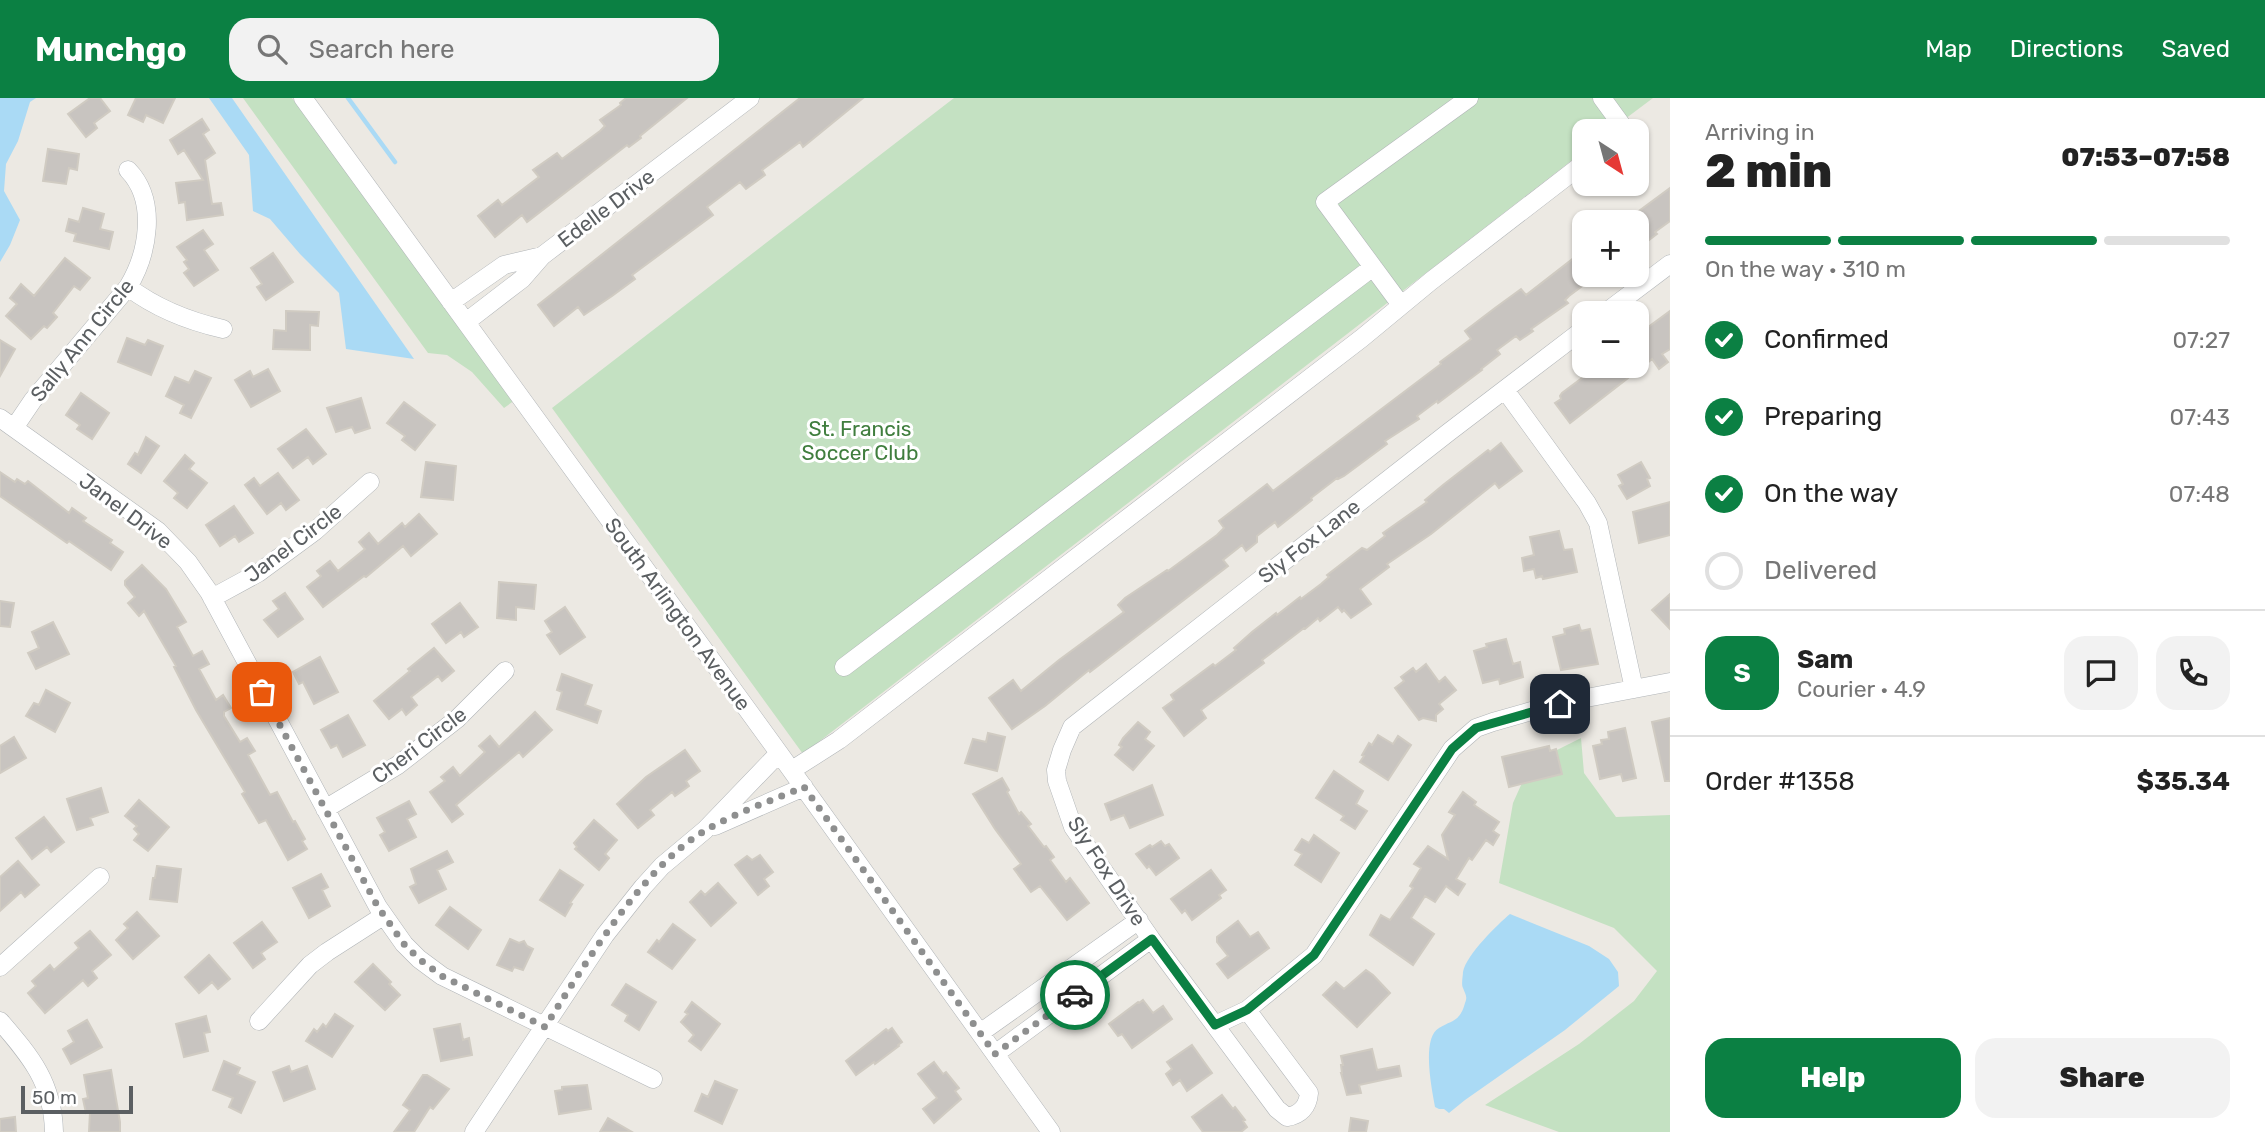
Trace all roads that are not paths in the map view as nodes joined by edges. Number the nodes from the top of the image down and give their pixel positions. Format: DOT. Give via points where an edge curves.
graph roads {
  1 [pos="303,98"];
  2 [pos="750,98"];
  3 [pos="1469,98"];
  4 [pos="1602,98"];
  5 [pos="1617,119"];
  6 [pos="128,170"];
  7 [pos="1572,172"];
  8 [pos="542,256"];
  9 [pos="1670,264"];
  10 [pos="1373,267"];
  11 [pos="128,287"];
  12 [pos="1621,301"];
  13 [pos="451,302"];
  14 [pos="1401,305"];
  15 [pos="466,321"];
  16 [pos="223,329"];
  17 [pos="1572,338"];
  18 [pos="1505,390"];
  19 [pos="7,423"];
  20 [pos="370,482"];
  21 [pos="212,598"];
  22 [pos="844,667"];
  23 [pos="505,671"];
  24 [pos="1670,682"];
  25 [pos="1634,689"];
  26 [pos="779,753"];
  27 [pos="1056,769"];
  28 [pos="792,770"];
  29 [pos="804,787"];
  30 [pos="326,809"];
  31 [pos="705,830"];
  32 [pos="100,877"];
  33 [pos="383,915"];
  34 [pos="1139,920"];
  35 [pos="1152,939"];
  36 [pos="0,967"];
  37 [pos="1247,1010"];
  38 [pos="0,1021"];
  39 [pos="259,1021"];
  40 [pos="1215,1025"];
  41 [pos="545,1027"];
  42 [pos="980,1033"];
  43 [pos="995,1054"];
  44 [pos="653,1079"];
  45 [pos="54,1132"];
  46 [pos="474,1132"];
  47 [pos="1051,1132"];
  1 -- 13 [label="street, South Arlington Avenue"];
  2 -- 8 [label="street, Edelle Drive"];
  3 -- 10 [label="street" via="1325,202"];
  4 -- 5 [label="street"];
  6 -- 11 [label="street, Sally Ann Circle" via="145,200 146,229 143,256"];
  7 -- 14 [label="street"];
  8 -- 13 [label="street" via="504,265"];
  8 -- 15 [label="street, Edelle Drive" via="522,279"];
  9 -- 12 [label="street"];
  10 -- 14 [label="street"];
  10 -- 22 [label="street"];
  11 -- 16 [label="street" via="169,313"];
  11 -- 19 [label="street, Sally Ann Circle" via="33,401"];
  13 -- 15 [label="street, South Arlington Avenue"];
  14 -- 28 [label="street" via="839,740"];
  15 -- 26 [label="street, South Arlington Avenue"];
  17 -- 18 [label="street, Sly Fox Lane"];
  18 -- 25 [label="street" via="1598,523"];
  18 -- 27 [label="street, Sly Fox Lane" via="1072,727"];
  19 -- 21 [label="street, Janel Drive" via="166,538"];
  20 -- 21 [label="street, Janel Circle" via="258,573"];
  21 -- 30 [label="street, Janel Drive"];
  23 -- 30 [label="street, Cheri Circle" via="457,719 409,757"];
  24 -- 25 [label="street"];
  25 -- 37 [label="street" via="1476,728 1452,749 1314,955"];
  26 -- 28 [label="street, South Arlington Avenue"];
  26 -- 31 [label="street"];
  27 -- 34 [label="street, Sly Fox Drive" via="1073,827"];
  28 -- 29 [label="street, South Arlington Avenue"];
  29 -- 31 [label="street"];
  29 -- 42 [label="street, South Arlington Avenue"];
  30 -- 33 [label="street, Janel Drive"];
  31 -- 41 [label="street" via="643,887 605,935"];
  32 -- 36 [label="street"];
  33 -- 39 [label="street" via="310,965"];
  33 -- 41 [label="street, Janel Drive" via="404,944 436,972"];
  34 -- 35 [label="street, Sly Fox Drive"];
  34 -- 42 [label="street"];
  35 -- 40 [label="street, Sly Fox Drive"];
  35 -- 43 [label="street"];
  37 -- 40 [label="street"];
  37 -- 40 [label="street, Sly Fox Drive" via="1310,1093 1297,1115 1287,1117 1277,1108"];
  38 -- 45 [label="street" via="39,1071 50,1098"];
  41 -- 44 [label="street, Janel Drive"];
  41 -- 46 [label="street"];
  42 -- 43 [label="street, South Arlington Avenue"];
  43 -- 47 [label="street, South Arlington Avenue"];
}
